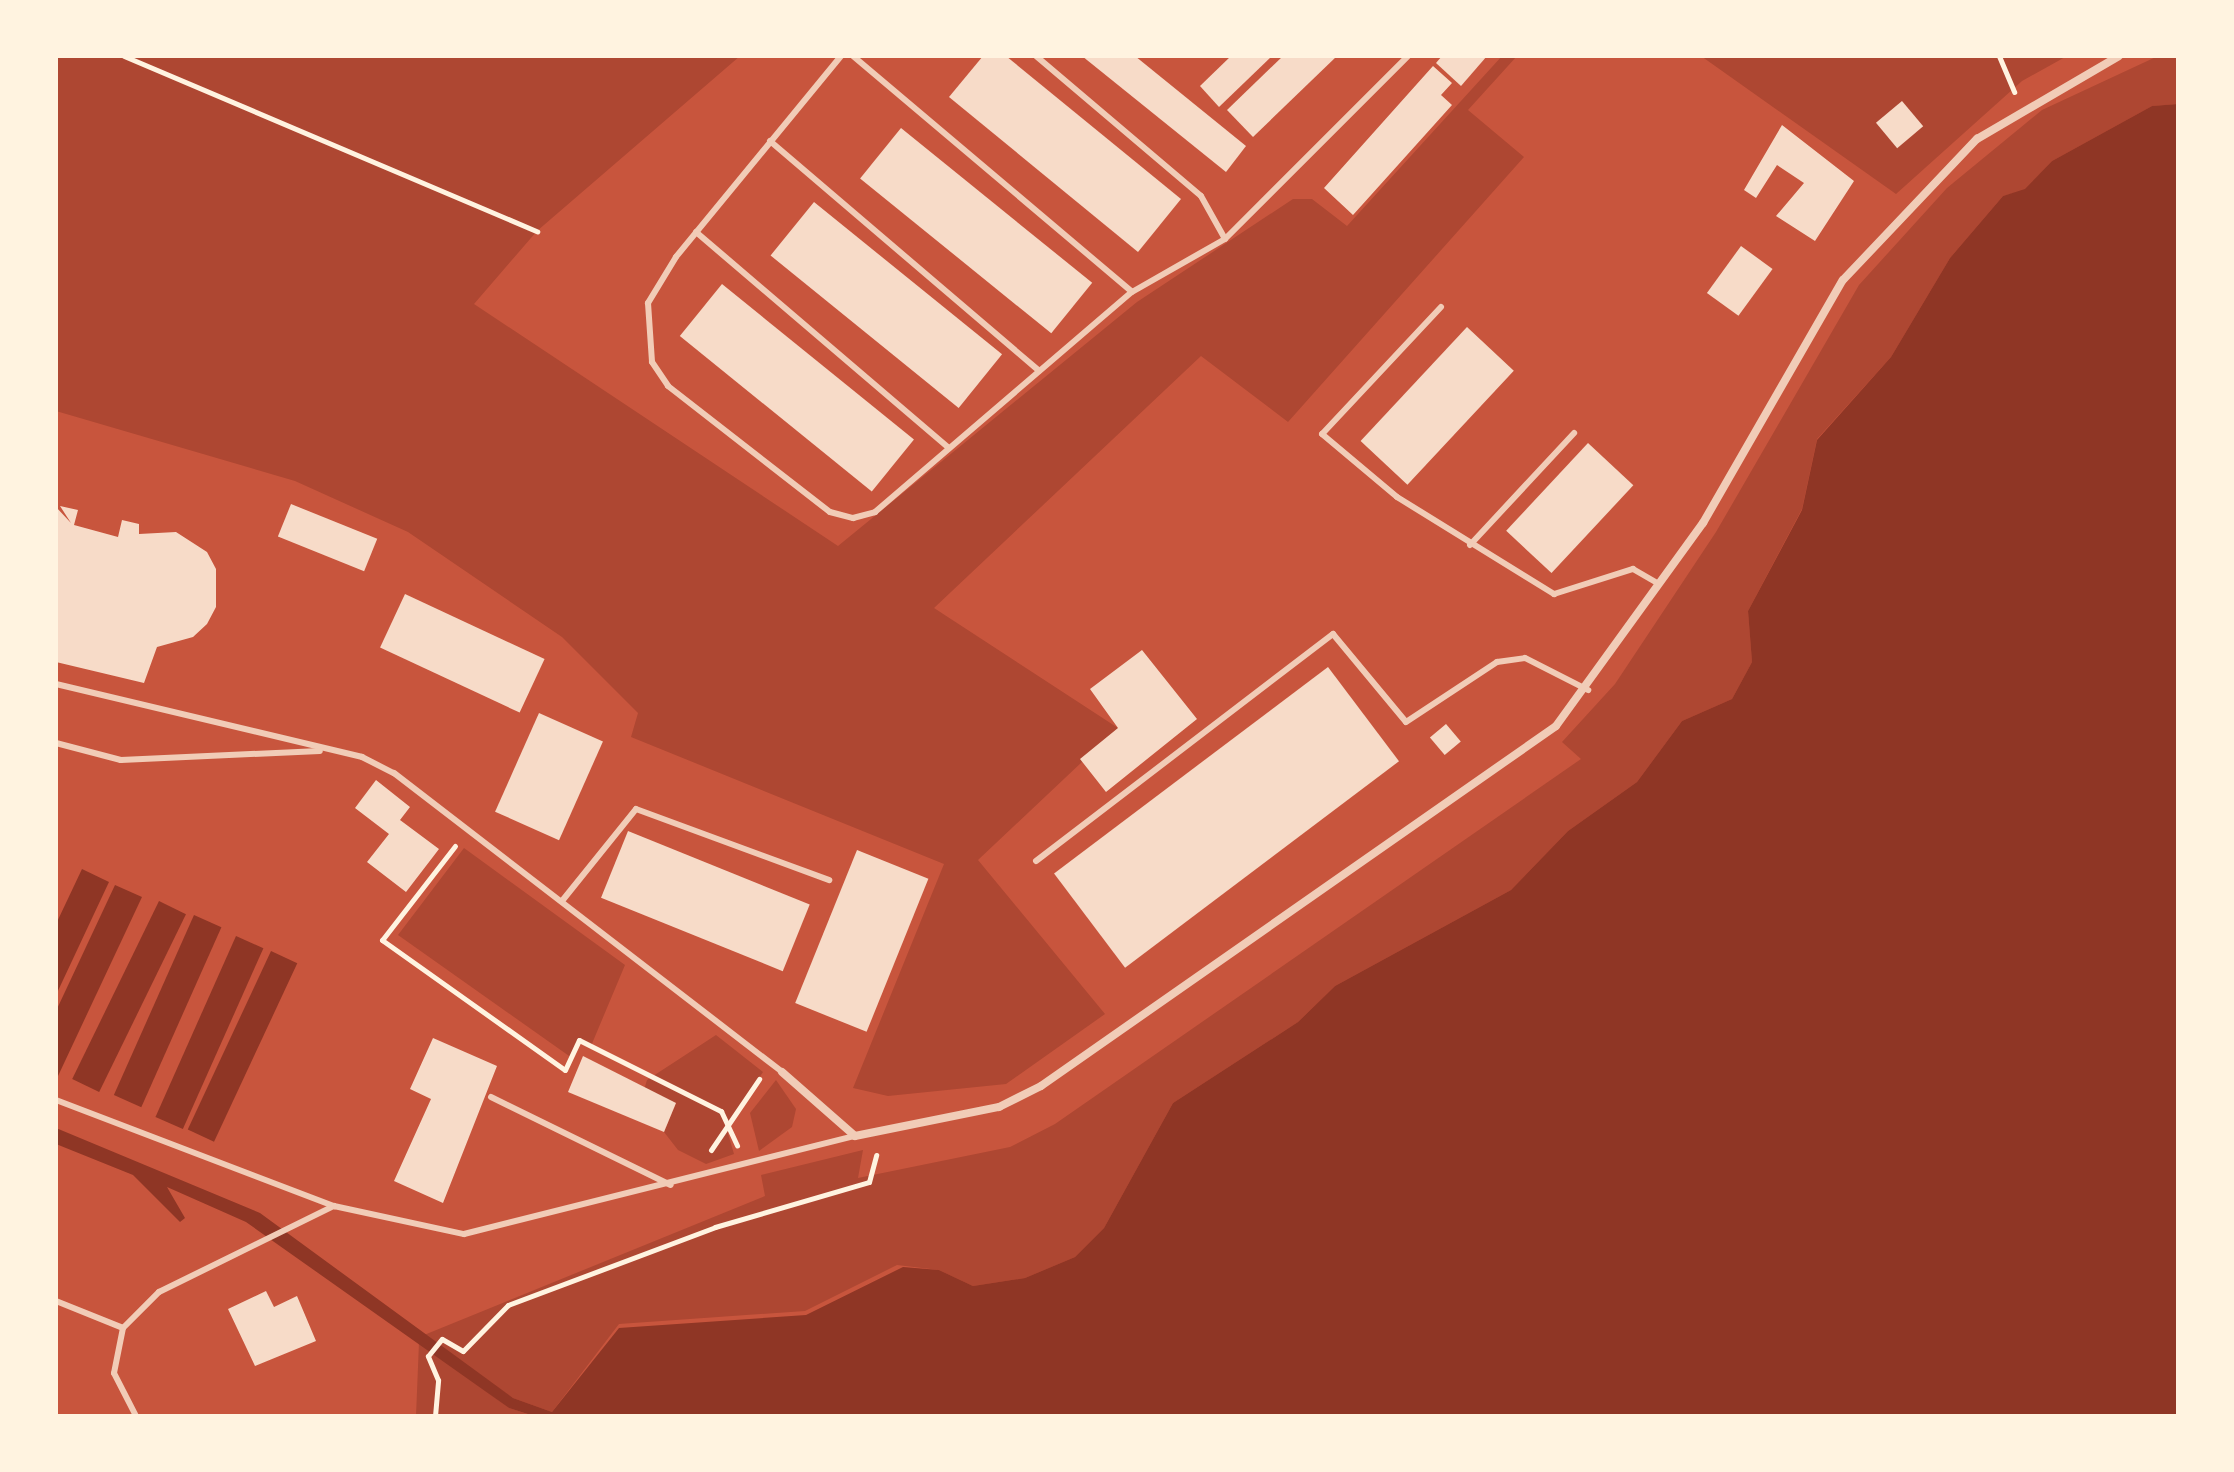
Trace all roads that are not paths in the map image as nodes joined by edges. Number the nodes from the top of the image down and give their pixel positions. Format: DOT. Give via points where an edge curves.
graph roads {
  1 [pos="841,56"];
  2 [pos="853,56"];
  3 [pos="1036,56"];
  4 [pos="1408,56"];
  5 [pos="2119,56"];
  6 [pos="770,141"];
  7 [pos="696,232"];
  8 [pos="1225,239"];
  9 [pos="1132,292"];
  10 [pos="1441,307"];
  11 [pos="1039,371"];
  12 [pos="1574,433"];
  13 [pos="948,447"];
  14 [pos="1470,545"];
  15 [pos="1659,584"];
  16 [pos="56,684"];
  17 [pos="1588,690"];
  18 [pos="56,743"];
  19 [pos="327,751"];
  20 [pos="1036,861"];
  21 [pos="829,880"];
  22 [pos="562,901"];
  23 [pos="782,1072"];
  24 [pos="491,1097"];
  25 [pos="56,1100"];
  26 [pos="855,1136"];
  27 [pos="671,1185"];
  28 [pos="334,1206"];
  29 [pos="56,1301"];
  30 [pos="123,1328"];
  31 [pos="136,1416"];
  1 -- 6 [label="lane"];
  2 -- 9 [label="lane"];
  3 -- 8 [label="lane" via="1201,196"];
  4 -- 8 [label="lane"];
  5 -- 15 [label="street" via="2021,107 1937,177 1843,280 1703,523"];
  6 -- 7 [label="lane"];
  6 -- 11 [label="lane"];
  7 -- 13 [label="lane"];
  7 -- 13 [label="lane" via="648,303 652,362 668,386 830,512 853,518 875,512"];
  8 -- 9 [label="lane"];
  9 -- 11 [label="lane"];
  10 -- 14 [label="lane" via="1322,434"];
  11 -- 13 [label="lane"];
  12 -- 14 [label="lane"];
  14 -- 15 [label="lane" via="1554,594 1633,569"];
  15 -- 17 [label="street"];
  16 -- 19 [label="lane"];
  17 -- 20 [label="lane" via="1525,658 1497,662 1406,722 1333,634"];
  17 -- 26 [label="street" via="1556,726 1041,1086 999,1107"];
  18 -- 19 [label="lane" via="121,760"];
  19 -- 22 [label="lane" via="394,773"];
  21 -- 22 [label="lane" via="636,809"];
  22 -- 23 [label="lane"];
  23 -- 26 [label="street"];
  24 -- 27 [label="lane"];
  25 -- 28 [label="lane"];
  26 -- 27 [label="lane"];
  27 -- 28 [label="lane" via="464,1234"];
  28 -- 30 [label="lane" via="314,1221 159,1292"];
  29 -- 30 [label="lane"];
  30 -- 31 [label="lane" via="114,1373"];
}
